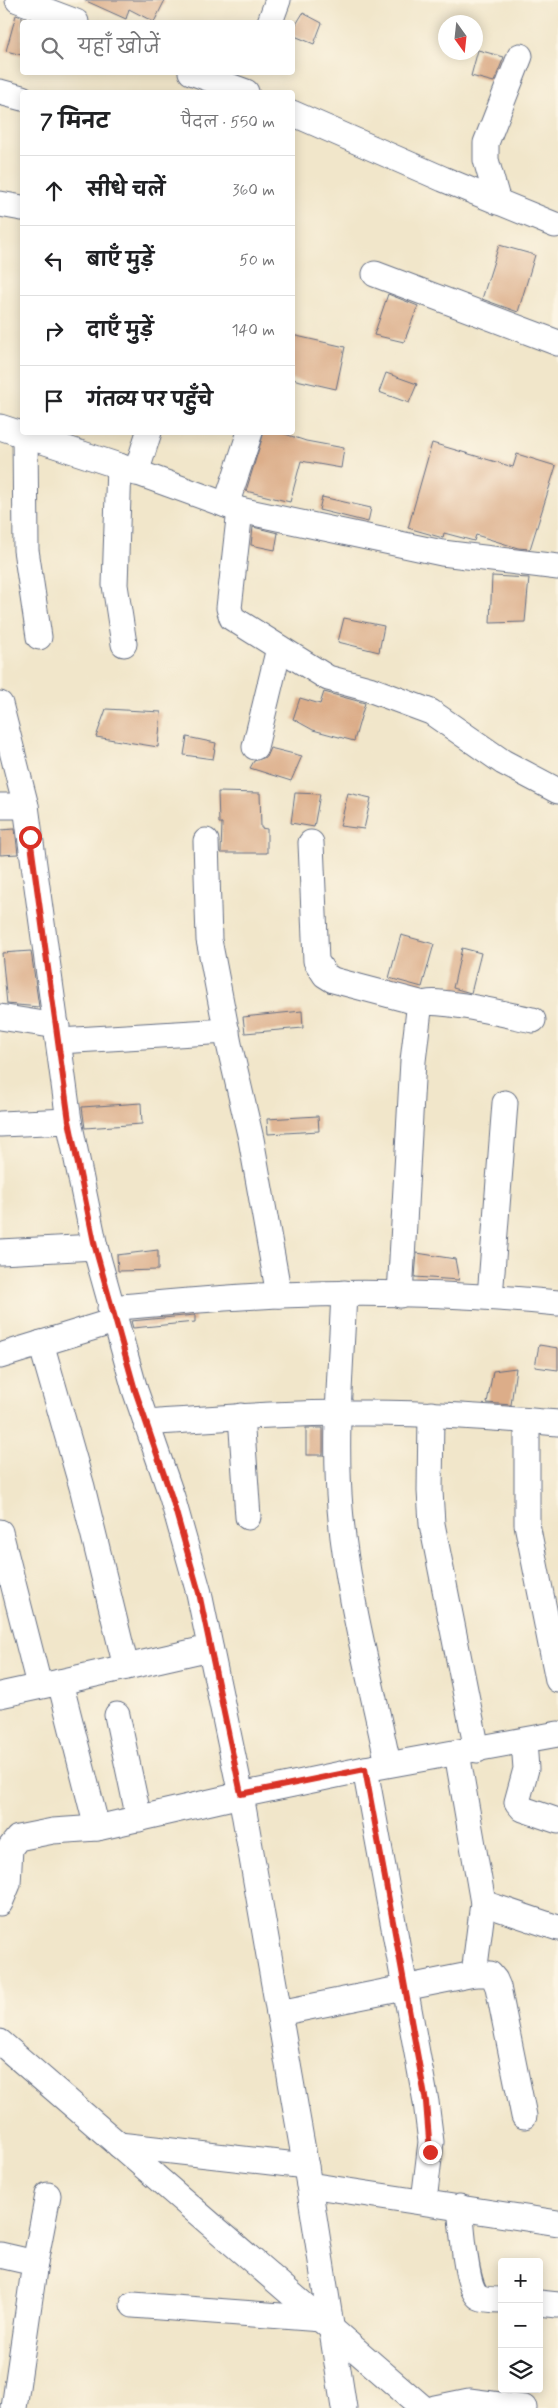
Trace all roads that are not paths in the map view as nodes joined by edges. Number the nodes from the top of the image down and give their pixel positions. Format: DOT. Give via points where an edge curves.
graph roads {
  1 [pos="18,0"];
  2 [pos="278,0"];
  3 [pos="71,20"];
  4 [pos="271,20"];
  5 [pos="520,56"];
  6 [pos="194,80"];
  7 [pos="246,85"];
  8 [pos="0,92"];
  9 [pos="20,97"];
  10 [pos="295,114"];
  11 [pos="498,202"];
  12 [pos="0,204"];
  13 [pos="20,208"];
  14 [pos="555,224"];
  15 [pos="375,274"];
  16 [pos="558,342"];
  17 [pos="0,427"];
  18 [pos="20,434"];
  19 [pos="24,435"];
  20 [pos="146,435"];
  21 [pos="249,435"];
  22 [pos="128,469"];
  23 [pos="233,507"];
  24 [pos="558,567"];
  25 [pos="39,637"];
  26 [pos="124,644"];
  27 [pos="279,648"];
  28 [pos="0,704"];
  29 [pos="255,748"];
  30 [pos="558,791"];
  31 [pos="0,806"];
  32 [pos="26,806"];
  33 [pos="206,840"];
  34 [pos="311,843"];
  35 [pos="424,1004"];
  36 [pos="0,1017"];
  37 [pos="533,1020"];
  38 [pos="227,1031"];
  39 [pos="58,1034"];
  40 [pos="505,1103"];
  41 [pos="69,1121"];
  42 [pos="0,1124"];
  43 [pos="95,1247"];
  44 [pos="0,1252"];
  45 [pos="344,1293"];
  46 [pos="279,1295"];
  47 [pos="400,1295"];
  48 [pos="490,1298"];
  49 [pos="558,1303"];
  50 [pos="112,1314"];
  51 [pos="41,1343"];
  52 [pos="0,1356"];
  53 [pos="338,1413"];
  54 [pos="431,1414"];
  55 [pos="241,1416"];
  56 [pos="527,1421"];
  57 [pos="558,1423"];
  58 [pos="146,1424"];
  59 [pos="248,1518"];
  60 [pos="0,1532"];
  61 [pos="210,1648"];
  62 [pos="126,1667"];
  63 [pos="558,1680"];
  64 [pos="49,1684"];
  65 [pos="0,1695"];
  66 [pos="117,1715"];
  67 [pos="558,1734"];
  68 [pos="524,1741"];
  69 [pos="467,1752"];
  70 [pos="376,1767"];
  71 [pos="241,1794"];
  72 [pos="140,1819"];
  73 [pos="558,1821"];
  74 [pos="96,1828"];
  75 [pos="483,1903"];
  76 [pos="0,1904"];
  77 [pos="558,1928"];
  78 [pos="474,1974"];
  79 [pos="404,1987"];
  80 [pos="279,2013"];
  81 [pos="0,2042"];
  82 [pos="524,2116"];
  83 [pos="119,2145"];
  84 [pos="308,2175"];
  85 [pos="48,2195"];
  86 [pos="424,2201"];
  87 [pos="460,2207"];
  88 [pos="558,2223"];
  89 [pos="0,2255"];
  90 [pos="35,2263"];
  91 [pos="498,2300"];
  92 [pos="543,2303"];
  93 [pos="133,2305"];
  94 [pos="558,2305"];
  95 [pos="327,2324"];
  96 [pos="14,2408"];
  97 [pos="344,2408"];
  98 [pos="423,2408"];
  99 [pos="435,2408"];
  100 [pos="524,2408"];
  1 -- 3 [label="street"];
  2 -- 4 [label="street"];
  5 -- 11 [label="street" via="486,143 486,160"];
  6 -- 7 [label="street"];
  8 -- 9 [label="street"];
  10 -- 11 [label="street"];
  11 -- 14 [label="street"];
  12 -- 13 [label="street"];
  15 -- 16 [label="street"];
  17 -- 18 [label="street"];
  19 -- 22 [label="street"];
  19 -- 25 [label="street" via="26,550"];
  20 -- 22 [label="street"];
  21 -- 23 [label="street"];
  22 -- 23 [label="street"];
  22 -- 26 [label="street" via="115,585"];
  23 -- 24 [label="street" via="442,552"];
  23 -- 27 [label="street" via="229,613 240,624"];
  27 -- 29 [label="street"];
  27 -- 30 [label="street" via="328,678 431,712 503,762"];
  28 -- 32 [label="street"];
  31 -- 32 [label="street"];
  32 -- 39 [label="street"];
  33 -- 38 [label="street" via="209,940"];
  34 -- 35 [label="street" via="315,949 320,968 332,980"];
  35 -- 37 [label="street" via="454,1004"];
  35 -- 47 [label="street" via="419,1010 413,1061"];
  36 -- 39 [label="street"];
  38 -- 39 [label="street"];
  38 -- 46 [label="street" via="251,1139"];
  39 -- 41 [label="street"];
  40 -- 48 [label="street"];
  41 -- 42 [label="street"];
  41 -- 43 [label="street"];
  43 -- 44 [label="street"];
  43 -- 50 [label="street"];
  45 -- 46 [label="street"];
  45 -- 47 [label="street"];
  45 -- 53 [label="street"];
  46 -- 50 [label="street"];
  47 -- 48 [label="street"];
  48 -- 49 [label="street"];
  50 -- 51 [label="street"];
  50 -- 58 [label="street"];
  51 -- 52 [label="street"];
  51 -- 62 [label="street" via="82,1488"];
  53 -- 54 [label="street"];
  53 -- 55 [label="street"];
  53 -- 70 [label="street" via="337,1471 344,1543"];
  54 -- 56 [label="street"];
  54 -- 69 [label="street" via="432,1524"];
  55 -- 58 [label="street"];
  55 -- 59 [label="street"];
  56 -- 57 [label="street"];
  56 -- 63 [label="street" via="527,1524"];
  58 -- 61 [label="street" via="172,1498 199,1593"];
  60 -- 64 [label="street"];
  61 -- 62 [label="street"];
  61 -- 71 [label="street"];
  62 -- 64 [label="street"];
  64 -- 65 [label="street"];
  64 -- 74 [label="street"];
  66 -- 72 [label="street"];
  67 -- 68 [label="street"];
  68 -- 69 [label="street"];
  68 -- 73 [label="street" via="526,1769 518,1802 524,1809"];
  69 -- 70 [label="street"];
  69 -- 75 [label="street"];
  70 -- 71 [label="street"];
  70 -- 79 [label="street"];
  71 -- 72 [label="street"];
  71 -- 80 [label="street"];
  72 -- 74 [label="street"];
  74 -- 76 [label="street" via="18,1838 10,1848 8,1884"];
  75 -- 77 [label="street"];
  75 -- 78 [label="street"];
  78 -- 79 [label="street"];
  78 -- 82 [label="street" via="490,1974 496,1980"];
  79 -- 80 [label="street"];
  79 -- 86 [label="street" via="431,2142"];
  80 -- 84 [label="street"];
  81 -- 83 [label="street"];
  83 -- 84 [label="street"];
  83 -- 95 [label="street"];
  84 -- 86 [label="street"];
  84 -- 95 [label="street"];
  85 -- 90 [label="street"];
  86 -- 87 [label="street"];
  87 -- 88 [label="street"];
  87 -- 91 [label="street" via="474,2291 483,2298"];
  89 -- 90 [label="street"];
  90 -- 96 [label="street"];
  92 -- 94 [label="street"];
  93 -- 95 [label="street"];
  95 -- 97 [label="street"];
  95 -- 98 [label="street"];
  99 -- 100 [label="street" via="469,2401"];
}
